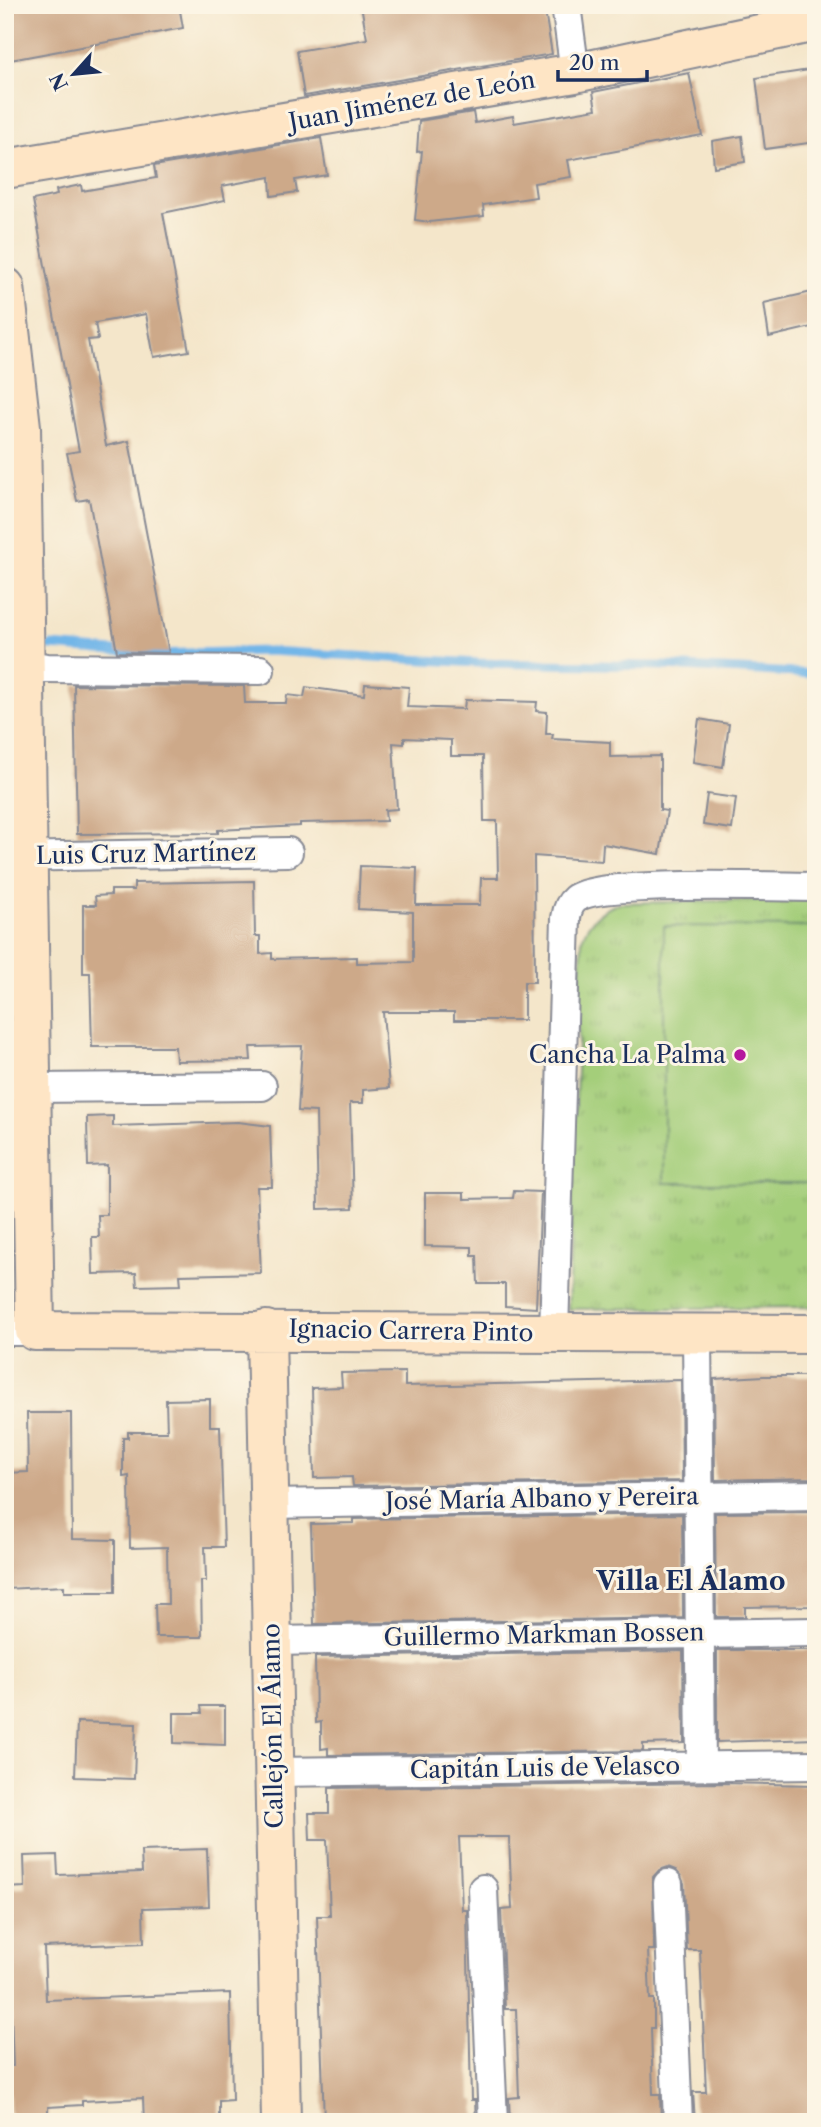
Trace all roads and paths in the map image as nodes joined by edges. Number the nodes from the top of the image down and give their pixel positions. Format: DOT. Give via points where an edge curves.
graph roads {
  1 [pos="566,5"];
  2 [pos="816,22"];
  3 [pos="575,73"];
  4 [pos="5,169"];
  5 [pos="5,287"];
  6 [pos="15,665"];
  7 [pos="260,670"];
  8 [pos="288,852"];
  9 [pos="15,857"];
  10 [pos="816,887"];
  11 [pos="262,1086"];
  12 [pos="18,1087"];
  13 [pos="266,1330"];
  14 [pos="20,1331"];
  15 [pos="554,1332"];
  16 [pos="697,1334"];
  17 [pos="816,1334"];
  18 [pos="816,1495"];
  19 [pos="699,1496"];
  20 [pos="268,1504"];
  21 [pos="700,1632"];
  22 [pos="816,1632"];
  23 [pos="272,1641"];
  24 [pos="701,1765"];
  25 [pos="816,1765"];
  26 [pos="274,1772"];
  27 [pos="668,1885"];
  28 [pos="483,1889"];
  29 [pos="281,2122"];
  30 [pos="493,2122"];
  31 [pos="678,2122"];
  1 -- 3 [label="street"];
  2 -- 3 [label="street, Juan Jiménez de León"];
  3 -- 4 [label="street, Juan Jiménez de León"];
  5 -- 6 [label="street" via="21,426"];
  6 -- 7 [label="street"];
  6 -- 9 [label="street"];
  8 -- 9 [label="street, Luis Cruz Martínez"];
  9 -- 12 [label="street"];
  10 -- 15 [label="street" via="610,888 575,898 568,907"];
  11 -- 12 [label="street"];
  12 -- 14 [label="street"];
  13 -- 14 [label="street, Ignacio Carrera Pinto"];
  13 -- 15 [label="street, Ignacio Carrera Pinto"];
  13 -- 20 [label="street, Callejón El Álamo"];
  15 -- 16 [label="street, Ignacio Carrera Pinto"];
  16 -- 17 [label="street, Ignacio Carrera Pinto"];
  16 -- 19 [label="street"];
  18 -- 19 [label="street, José María Albano y Pereira"];
  19 -- 20 [label="street, José María Albano y Pereira"];
  19 -- 21 [label="street"];
  20 -- 23 [label="street, Callejón El Álamo"];
  21 -- 22 [label="street, Guillermo Markman Bossen"];
  21 -- 23 [label="street, Guillermo Markman Bossen"];
  21 -- 24 [label="street"];
  23 -- 26 [label="street, Callejón El Álamo"];
  24 -- 25 [label="street, Capitán Luis de Velasco"];
  24 -- 26 [label="street, Capitán Luis de Velasco"];
  26 -- 29 [label="street, Callejón El Álamo"];
  27 -- 31 [label="street"];
  28 -- 30 [label="street"];
}
